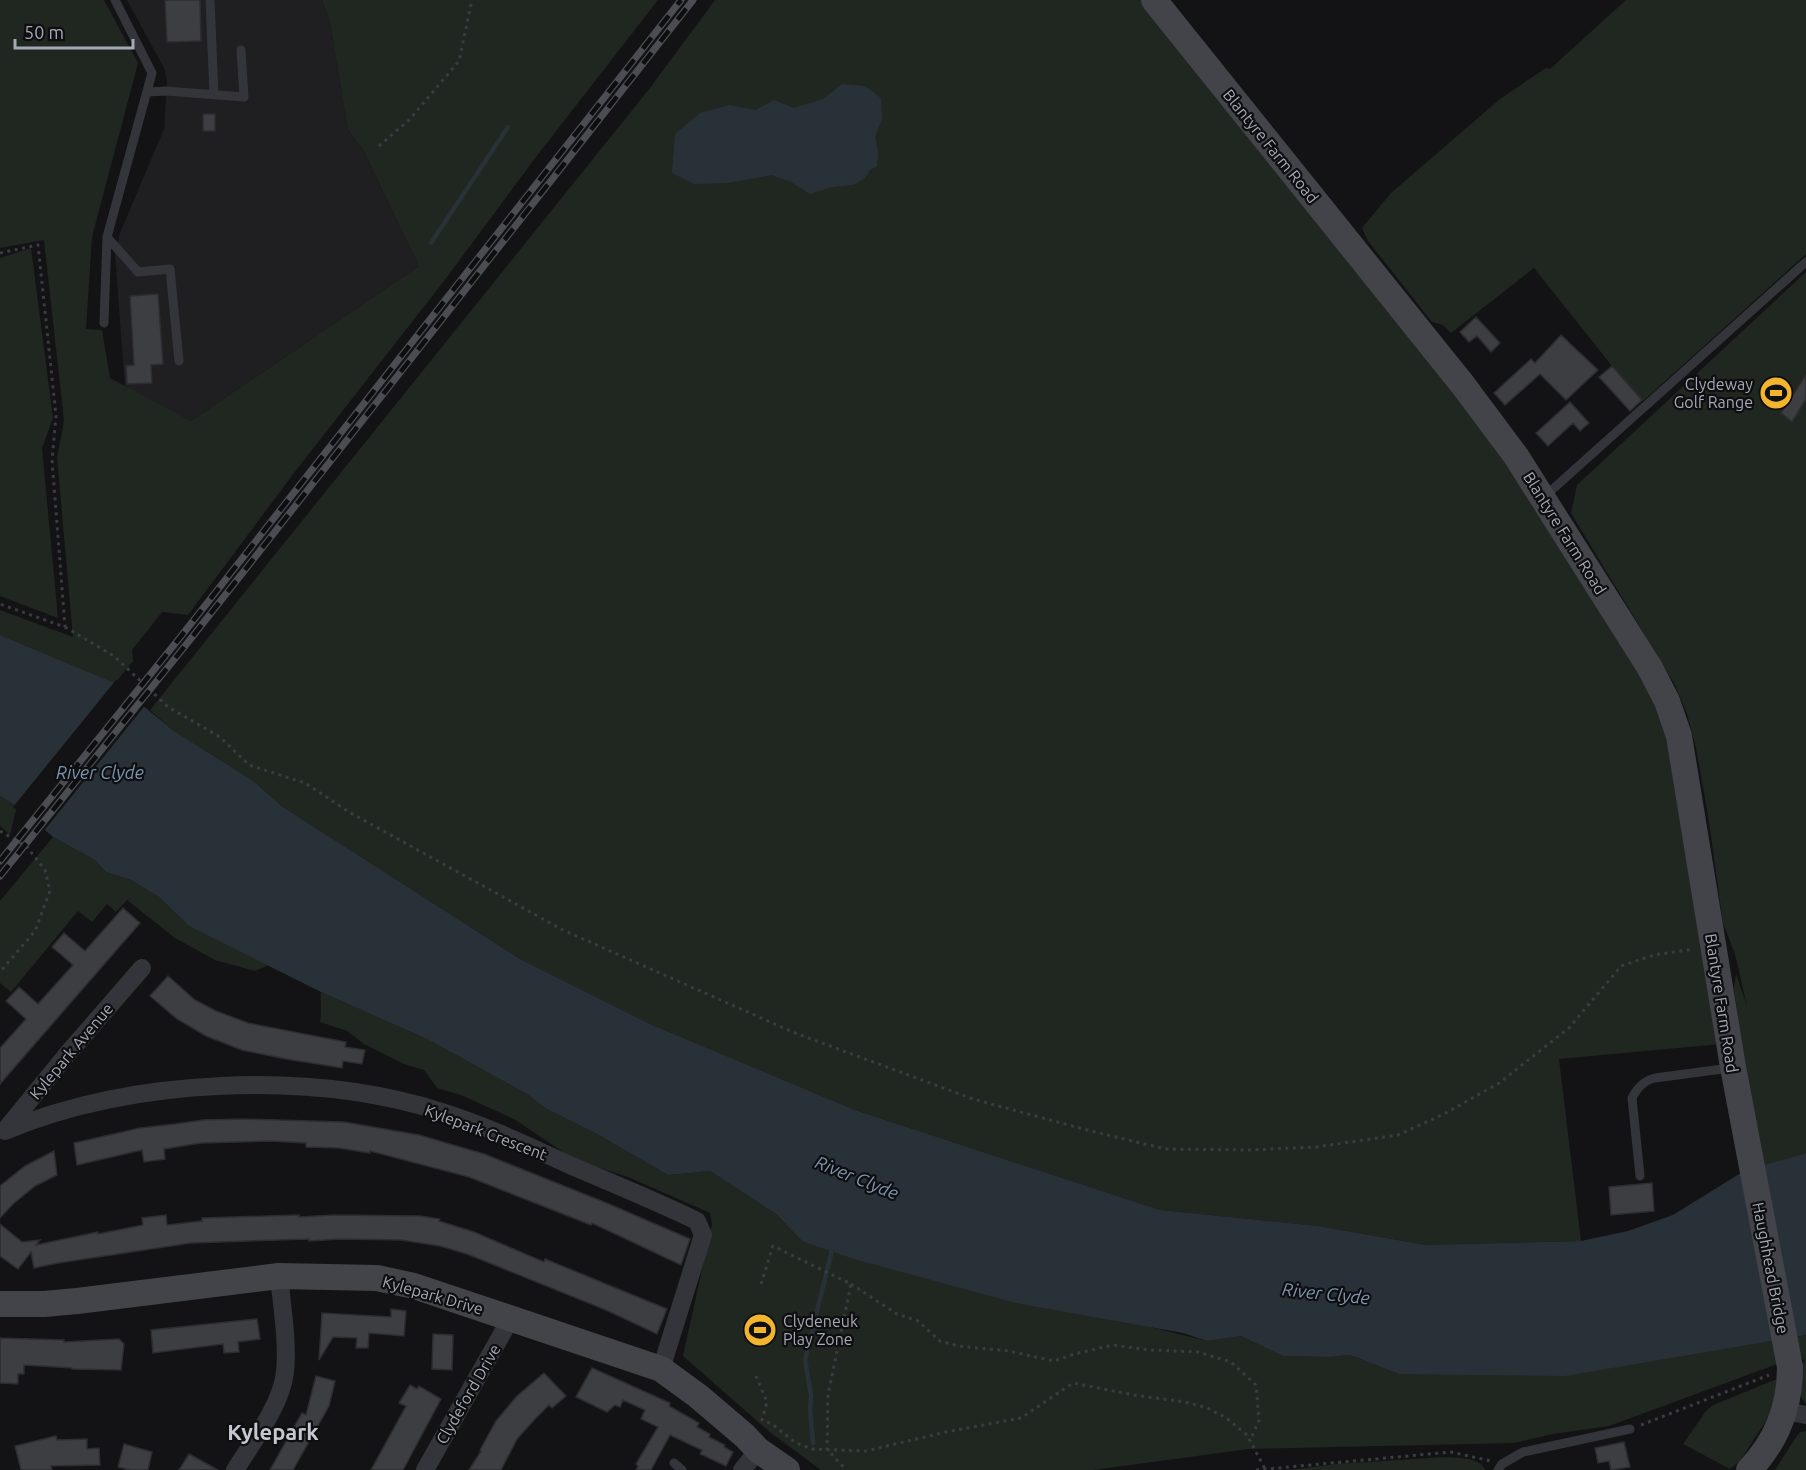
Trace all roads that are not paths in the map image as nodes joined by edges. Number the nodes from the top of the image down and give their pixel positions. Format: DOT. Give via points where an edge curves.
graph roads {
  1 [pos="116,0"];
  2 [pos="210,0"];
  3 [pos="1154,0"];
  4 [pos="241,50"];
  5 [pos="147,92"];
  6 [pos="214,94"];
  7 [pos="107,237"];
  8 [pos="1806,262"];
  9 [pos="104,323"];
  10 [pos="179,361"];
  11 [pos="1544,498"];
  12 [pos="142,968"];
  13 [pos="1733,1067"];
  14 [pos="3,1133"];
  15 [pos="1751,1170"];
  16 [pos="1640,1176"];
  17 [pos="279,1276"];
  18 [pos="0,1304"];
  19 [pos="511,1318"];
  20 [pos="661,1369"];
  21 [pos="1796,1413"];
  22 [pos="1630,1429"];
  23 [pos="758,1450"];
  24 [pos="674,1463"];
  25 [pos="1500,1467"];
  26 [pos="235,1470"];
  27 [pos="425,1470"];
  28 [pos="682,1470"];
  29 [pos="742,1470"];
  30 [pos="787,1470"];
  31 [pos="1749,1470"];
  1 -- 5 [label="lane" via="152,73"];
  2 -- 6 [label="lane"];
  3 -- 11 [label="main road, Blantyre Farm Road" via="1482,410"];
  4 -- 6 [label="lane" via="244,97"];
  5 -- 6 [label="lane"];
  5 -- 7 [label="lane"];
  7 -- 9 [label="lane"];
  7 -- 10 [label="lane" via="138,272 170,269"];
  8 -- 11 [label="lane"];
  11 -- 13 [label="main road, Blantyre Farm Road" via="1644,659 1671,711 1687,784"];
  12 -- 14 [label="street, Kylepark Avenue"];
  13 -- 15 [label="main road, Blantyre Farm Road"];
  13 -- 16 [label="lane" via="1646,1080 1636,1090 1632,1098"];
  14 -- 20 [label="street, Kylepark Crescent" via="76,1106 190,1088 275,1086 356,1092 442,1112 697,1221 703,1235"];
  15 -- 21 [label="main road, Haughhead Bridge"];
  17 -- 18 [label="main road, Kylepark Drive" via="77,1301"];
  17 -- 19 [label="main road, Kylepark Drive" via="377,1278"];
  17 -- 26 [label="street" via="284,1381"];
  19 -- 20 [label="main road, Kylepark Drive"];
  19 -- 27 [label="street, Clydeford Drive"];
  20 -- 23 [label="main road, Kylepark Drive"];
  21 -- 31 [label="main road"];
  22 -- 25 [label="lane" via="1523,1452"];
  23 -- 29 [label="street"];
  23 -- 30 [label="main road, Kylepark Drive"];
  24 -- 28 [label="lane"];
}
